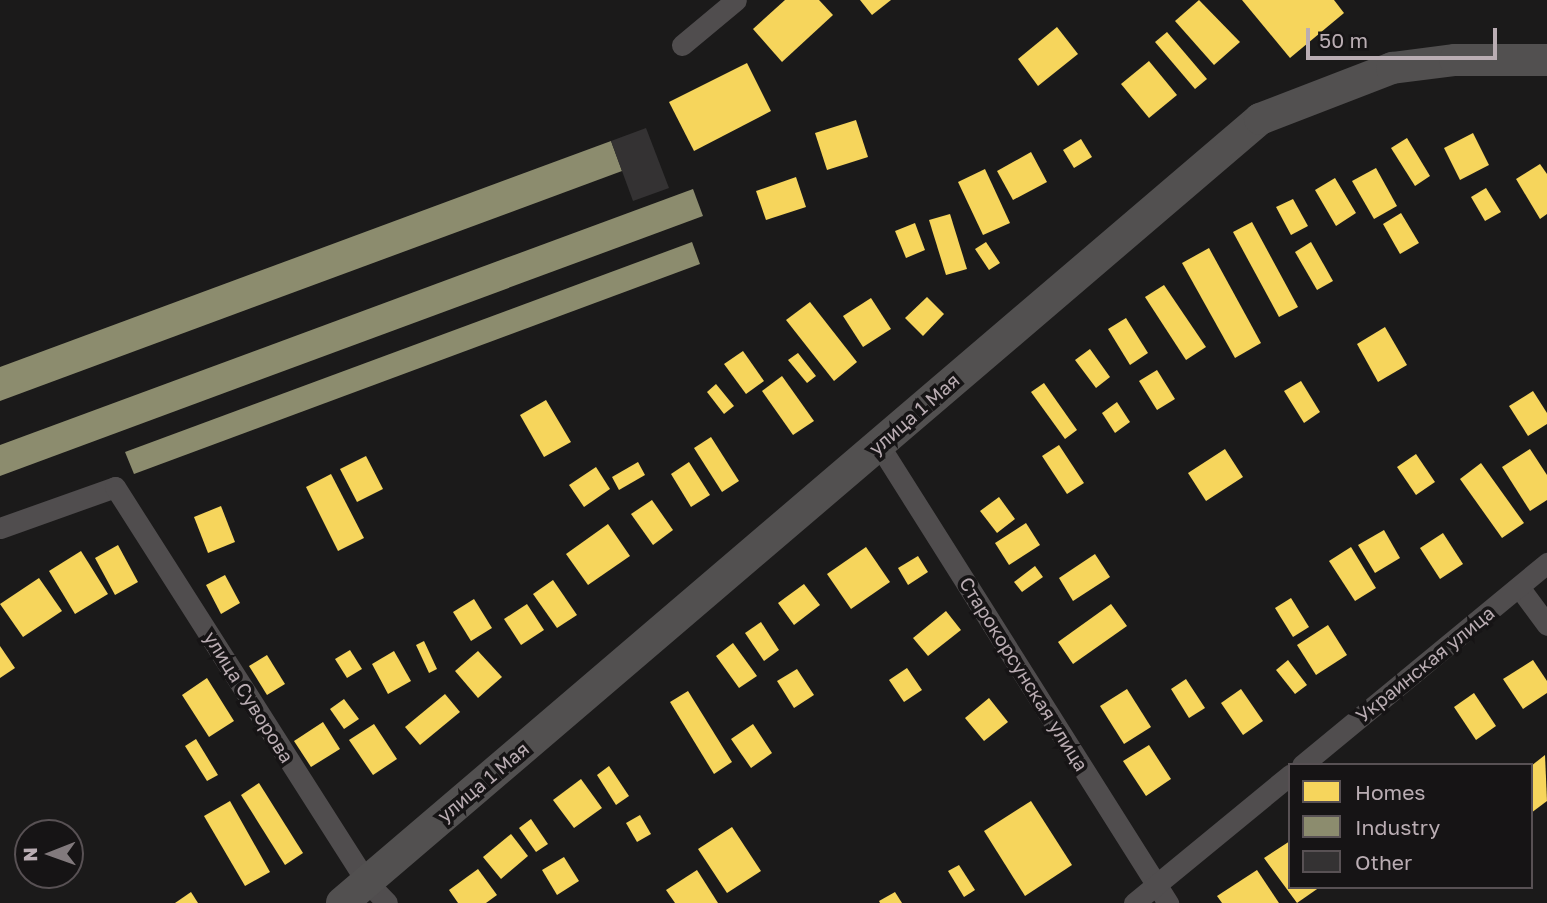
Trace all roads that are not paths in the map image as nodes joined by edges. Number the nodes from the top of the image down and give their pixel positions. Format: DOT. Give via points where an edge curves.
graph roads {
  1 [pos="736,0"];
  2 [pos="682,45"];
  3 [pos="1547,60"];
  4 [pos="879,445"];
  5 [pos="0,528"];
  6 [pos="1547,564"];
  7 [pos="1519,587"];
  8 [pos="1547,625"];
  9 [pos="1304,763"];
  10 [pos="1288,777"];
  11 [pos="1157,884"];
  12 [pos="376,892"];
  13 [pos="342,903"];
  14 [pos="1134,903"];
  15 [pos="1168,903"];
  1 -- 2 [label="street"];
  3 -- 4 [label="street, улица 1 Мая" via="1455,60 1392,68 1259,119"];
  4 -- 11 [label="street, Старокорсунская улица"];
  4 -- 12 [label="street, улица 1 Мая"];
  5 -- 12 [label="street, улица Суворова" via="116,487"];
  6 -- 7 [label="street, Украинская улица"];
  7 -- 8 [label="street"];
  7 -- 9 [label="street, Украинская улица"];
  10 -- 11 [label="street"];
  11 -- 14 [label="street"];
  11 -- 15 [label="street, Старокорсунская улица"];
  12 -- 13 [label="street, улица 1 Мая"];
}
